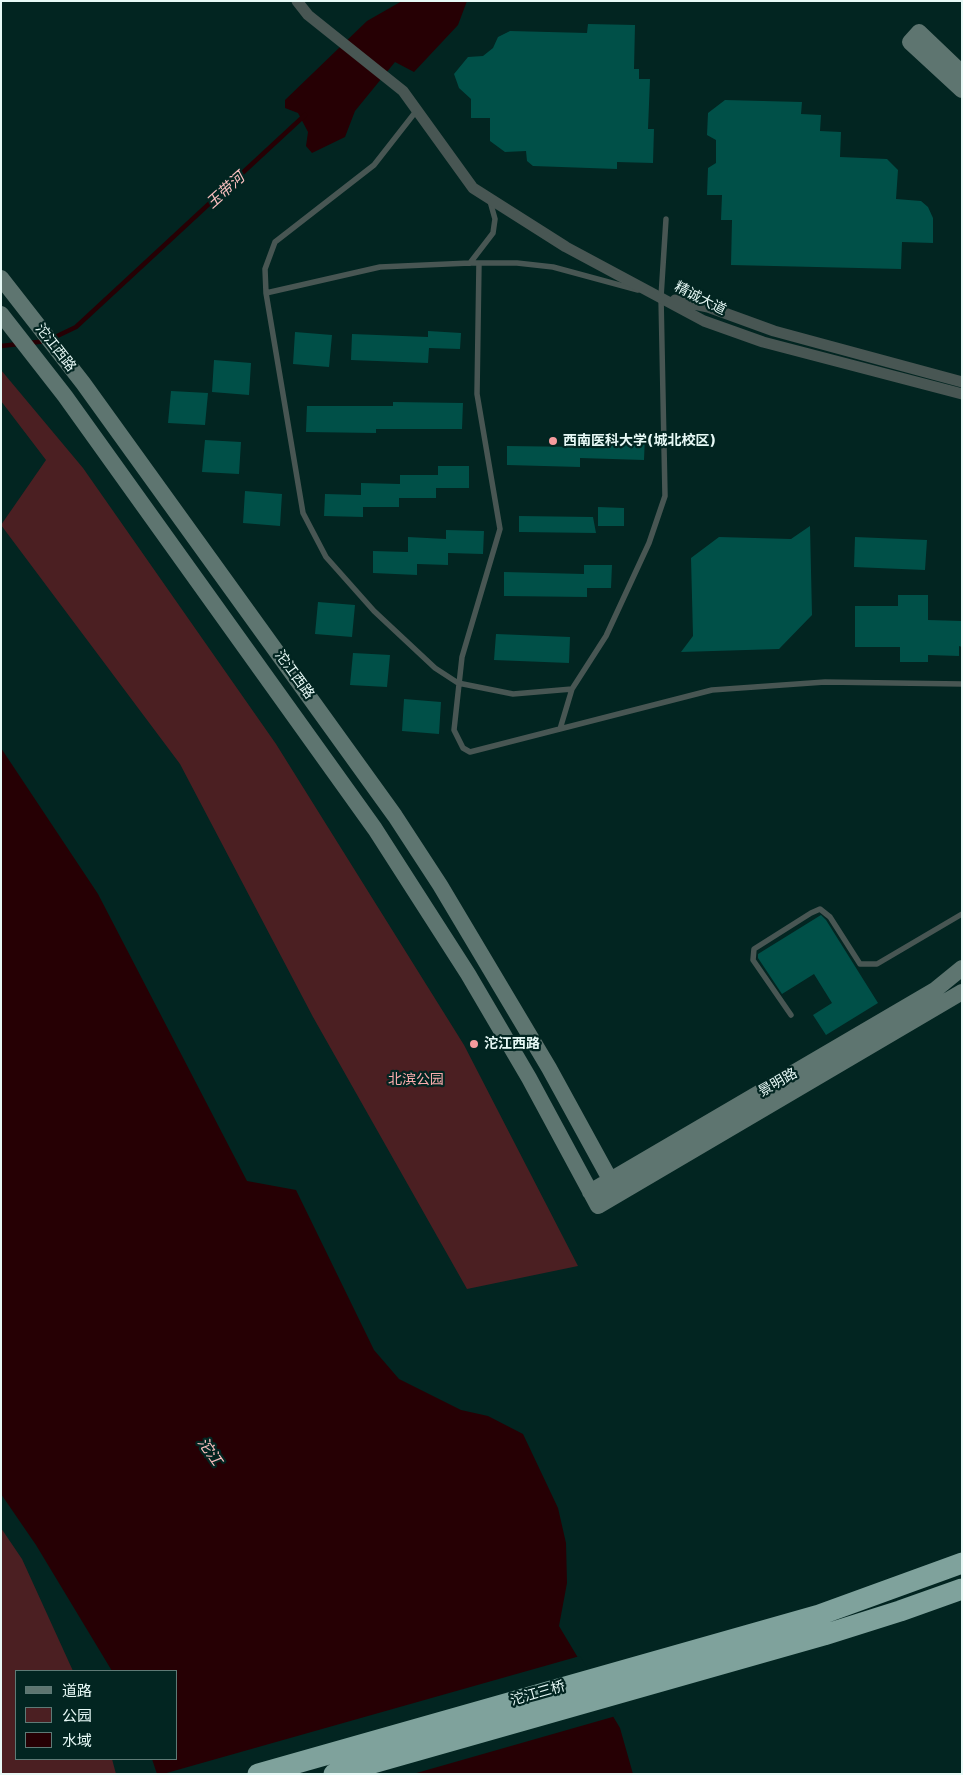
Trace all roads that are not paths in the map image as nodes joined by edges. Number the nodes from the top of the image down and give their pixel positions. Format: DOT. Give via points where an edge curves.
graph roads {
  1 [pos="297,1"];
  2 [pos="962,73"];
  3 [pos="962,90"];
  4 [pos="417,110"];
  5 [pos="489,199"];
  6 [pos="666,220"];
  7 [pos="470,263"];
  8 [pos="478,263"];
  9 [pos="1,278"];
  10 [pos="266,293"];
  11 [pos="662,297"];
  12 [pos="1,314"];
  13 [pos="962,382"];
  14 [pos="962,394"];
  15 [pos="458,683"];
  16 [pos="962,684"];
  17 [pos="572,689"];
  18 [pos="560,730"];
  19 [pos="962,914"];
  20 [pos="962,968"];
  21 [pos="962,992"];
  22 [pos="792,1015"];
  23 [pos="614,1188"];
  24 [pos="594,1199"];
  25 [pos="960,1565"];
  26 [pos="961,1589"];
  27 [pos="822,1625"];
  28 [pos="258,1774"];
  29 [pos="334,1774"];
  1 -- 4 [label="street" via="308,15 403,91"];
  2 -- 3 [label="main road" via="919,32 910,42"];
  4 -- 5 [label="street" via="473,188"];
  4 -- 10 [label="lane" via="374,165 275,242 265,270"];
  5 -- 7 [label="lane" via="495,219 493,233"];
  5 -- 11 [label="street" via="603,268"];
  6 -- 11 [label="lane"];
  7 -- 8 [label="lane"];
  7 -- 10 [label="lane" via="380,267"];
  8 -- 11 [label="lane" via="553,267"];
  8 -- 15 [label="lane" via="477,394 500,529 462,657"];
  9 -- 23 [label="main road, 沱江西路" via="83,383 360,765 440,885 550,1068"];
  10 -- 15 [label="lane" via="302,513 326,557 374,611 435,668"];
  11 -- 13 [label="street, 精诚大道" via="708,307 774,331"];
  11 -- 14 [label="street, 精诚大道" via="704,321 762,342"];
  11 -- 17 [label="lane" via="665,496 649,543 606,636"];
  12 -- 24 [label="main road, 沱江西路" via="65,396 376,829 482,998"];
  15 -- 17 [label="lane" via="513,694"];
  15 -- 18 [label="lane" via="454,730 463,748 470,752"];
  16 -- 18 [label="lane" via="825,682 712,690"];
  17 -- 18 [label="lane"];
  19 -- 22 [label="lane" via="877,964 860,964 830,917 820,910 811,913 754,949 753,960"];
  20 -- 23 [label="main road, 景明路" via="935,990"];
  21 -- 23 [label="main road, 景明路"];
  23 -- 24 [label="main road, 景明路"];
  25 -- 27 [label="highway"];
  26 -- 27 [label="highway" via="900,1611"];
  27 -- 28 [label="highway, 沱江三桥"];
  27 -- 29 [label="highway, 沱江三桥"];
}
